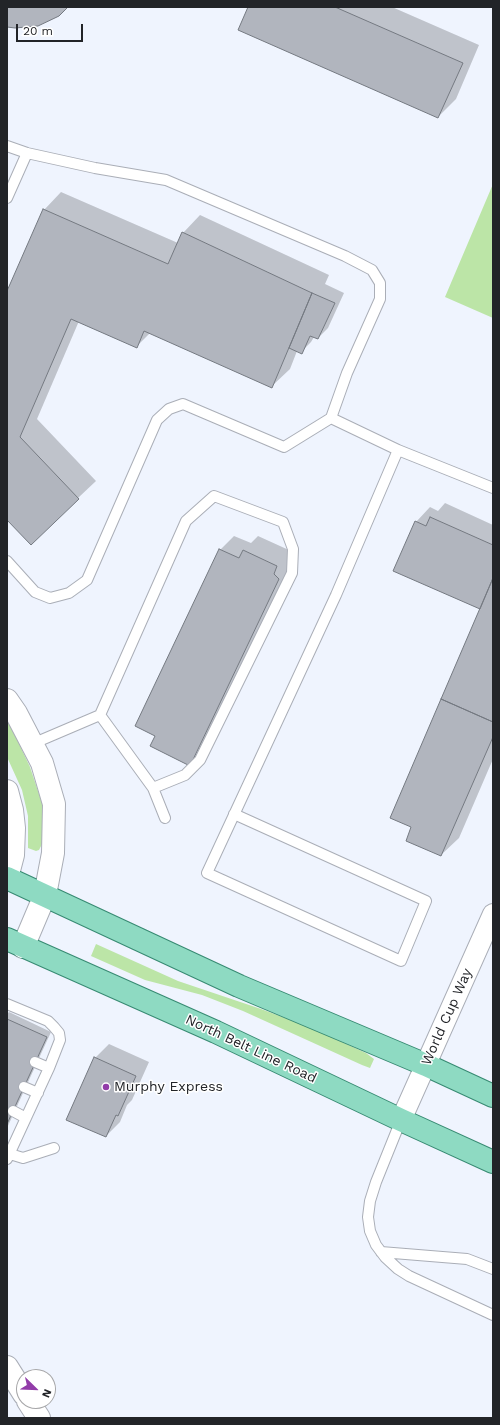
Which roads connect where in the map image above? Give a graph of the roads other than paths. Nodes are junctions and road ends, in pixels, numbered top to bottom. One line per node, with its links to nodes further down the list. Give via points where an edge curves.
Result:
1 (7, 146): 2 (lane)
2 (27, 153): 3 (lane); 4 (lane, via 166,180 346,256 372,270 380,283 380,299 347,373)
3 (7, 198)
4 (331, 418): 5 (lane); 7 (lane, via 284,447 183,404 169,409 157,420 87,580 69,593 50,598 35,592)
5 (398, 450): 6 (lane); 13 (lane, via 336,596)
6 (493, 488)
7 (7, 561)
8 (7, 700): 10 (street)
9 (100, 715): 10 (lane); 11 (lane); 11 (lane, via 186,521 214,496 283,522 293,549 292,573 200,760 184,775)
10 (32, 744): 16 (street, via 42,762 54,804 53,853)
11 (153, 788): 14 (lane)
12 (7, 791): 15 (street, via 14,828 13,855)
13 (234, 814): 13 (lane, via 207,873 401,961 426,901)
14 (165, 818)
15 (7, 878): 16 (main road)
16 (45, 895): 18 (street); 21 (main road, via 239,986)
17 (493, 914): 21 (street, World Cup Way)
18 (15, 943): 28 (main road, North Belt Line Road, via 216,1032)
19 (7, 1004): 22 (lane, via 48,1021 59,1033 60,1040)
20 (35, 1062): 22 (lane)
21 (426, 1065): 25 (main road); 28 (street, World Cup Way)
22 (49, 1068): 24 (lane)
23 (24, 1087): 24 (lane)
24 (38, 1093): 27 (lane)
25 (493, 1096)
26 (13, 1111): 27 (lane)
27 (26, 1118): 30 (lane)
28 (401, 1120): 31 (main road, North Belt Line Road); 32 (lane, via 376,1182 369,1209 370,1230)
29 (54, 1148): 30 (lane, via 23,1158)
30 (9, 1156)
31 (493, 1162)
32 (381, 1252): 33 (lane, via 467,1259); 34 (lane, via 409,1276)
33 (493, 1269)
34 (493, 1315)
35 (7, 1368): 36 (street)
36 (16, 1382)
37 (33, 1409): 38 (street)
38 (39, 1418)

